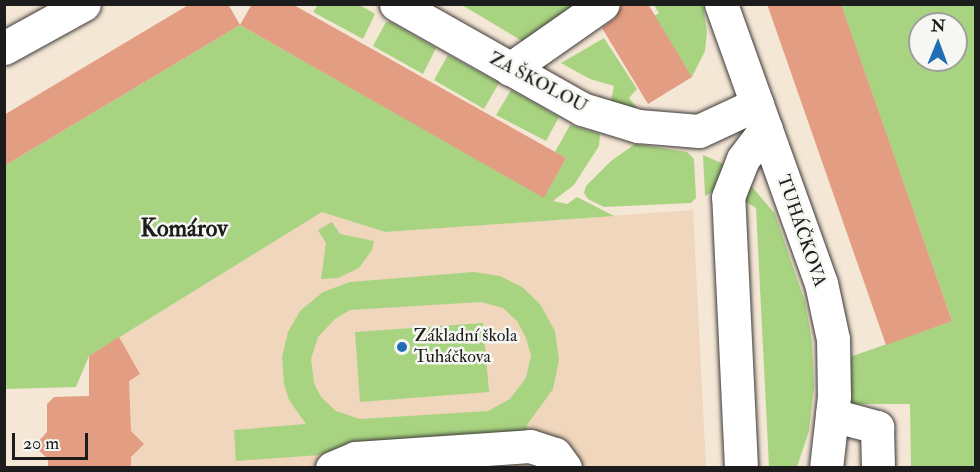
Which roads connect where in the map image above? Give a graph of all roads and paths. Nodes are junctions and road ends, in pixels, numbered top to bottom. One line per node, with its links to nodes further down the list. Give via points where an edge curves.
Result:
1 (84, 4): 5 (street)
2 (396, 4): 6 (street, ZA ŠKOLOU)
3 (603, 4): 6 (street)
4 (721, 4): 7 (street, TUHÁČKOVA)
5 (4, 48)
6 (510, 69): 7 (street, ZA ŠKOLOU, via 582,109 638,126 699,130)
7 (761, 116): 8 (street, TUHÁČKOVA, via 821,283 833,339); 12 (street, via 728,197)
8 (832, 415): 9 (street, TUHÁČKOVA); 13 (street, via 877,427)
9 (825, 467)
10 (332, 468): 11 (street, via 355,458 530,446 555,454)
11 (565, 468)
12 (741, 468)
13 (878, 468)

